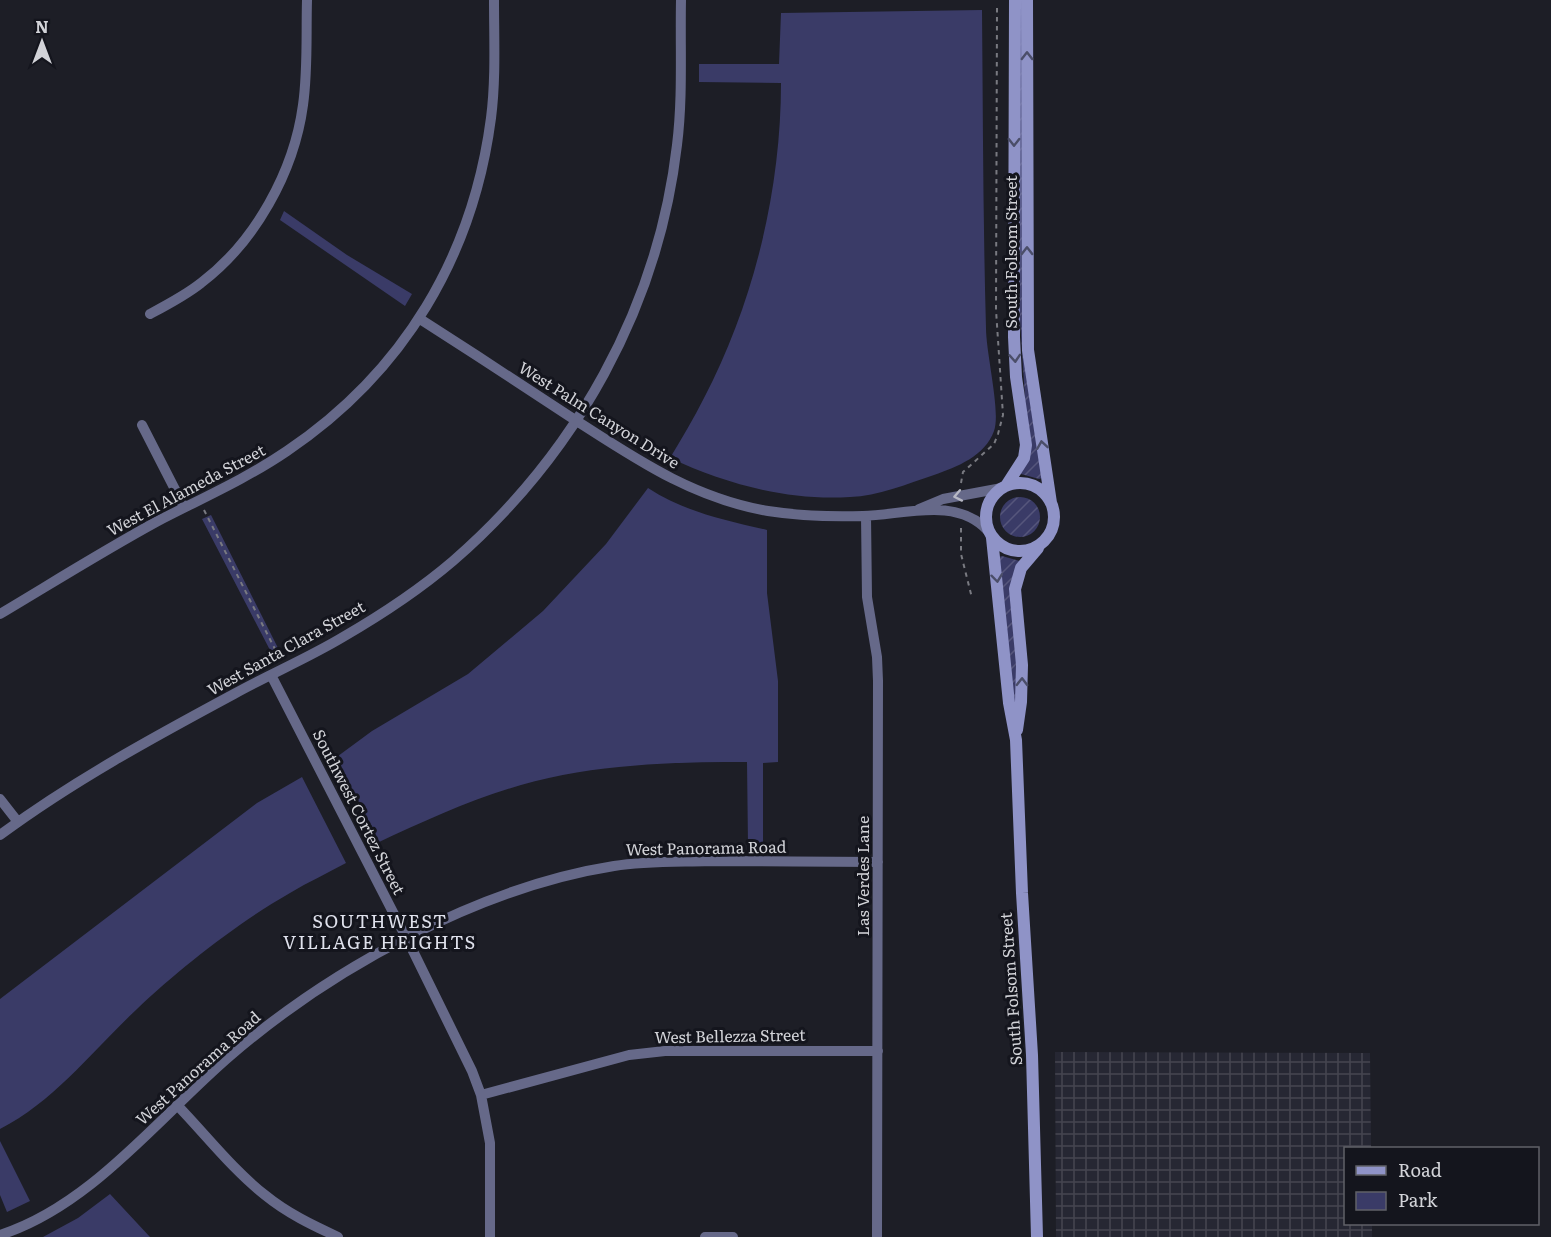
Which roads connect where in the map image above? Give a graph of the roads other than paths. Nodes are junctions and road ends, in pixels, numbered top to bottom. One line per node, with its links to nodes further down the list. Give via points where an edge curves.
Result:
1 (307, 0): 6 (street, via 303,106 296,140 280,183 257,222 224,262 201,283)
2 (494, 0): 7 (street, West El Alameda Street, via 494,87 483,165 455,252)
3 (681, 0): 8 (street, West Santa Clara Street, via 681,110 666,212 640,297 617,350)
4 (1015, 0): 10 (street, South Folsom Street, one-way to 10, via 1014,337 1026,445 1021,464)
5 (1027, 0): 11 (street, South Folsom Street, one-way to 5, via 1028,350)
6 (150, 314)
7 (420, 319): 8 (street, West Palm Canyon Drive); 12 (street, West El Alameda Street, via 368,383 336,414 255,472)
8 (577, 421): 14 (street, West Palm Canyon Drive, via 645,465 687,487 724,500 767,511 816,517); 18 (street, West Santa Clara Street, via 506,509 452,561 379,615)
9 (142, 425): 12 (street)
10 (1004, 487): 11 (street, via 1027,484 1045,494); 13 (street, West Palm Canyon Drive, one-way to 13, via 943,499); 15 (street, via 989,502 986,512)
11 (1051, 503): 16 (street, via 1053,526)
12 (184, 507): 17 (street, West El Alameda Street)
13 (916, 510): 14 (street, West Palm Canyon Drive); 15 (street, West Palm Canyon Drive, via 961,513 982,523)
14 (866, 516): 23 (street, Las Verdes Lane, via 867,597 878,681)
15 (990, 534): 16 (street, via 1010,550 1020,552); 19 (street, South Folsom Street, one-way to 19)
16 (1040, 545): 19 (street, South Folsom Street, one-way to 16, via 1022,664 1015,589 1021,568)
17 (0, 614)
18 (271, 675): 21 (street, West Santa Clara Street, via 107,765); 24 (street, Southwest Cortez Street)
19 (1016, 740): 34 (street, South Folsom Street)
20 (0, 799): 21 (street)
21 (18, 822): 22 (street, West Santa Clara Street)
22 (0, 835)
23 (878, 862): 24 (street, West Panorama Road, via 654,862 616,866 546,881 491,899); 25 (street, Las Verdes Lane)
24 (407, 938): 26 (street, Southwest Cortez Street, via 464,1051); 27 (street, West Panorama Road, via 294,1006 238,1049)
25 (878, 1051): 26 (street, West Bellezza Street, via 665,1051 629,1055); 33 (street, Las Verdes Lane)
26 (481, 1095): 30 (street, Southwest Cortez Street, via 490,1143)
27 (177, 1105): 28 (street, West Panorama Road, via 77,1196 39,1219); 29 (street, via 242,1176 266,1196)
28 (0, 1235)
29 (338, 1237)
30 (490, 1237)
31 (705, 1237): 32 (street)
32 (733, 1237)
33 (877, 1237)
34 (1037, 1237)

